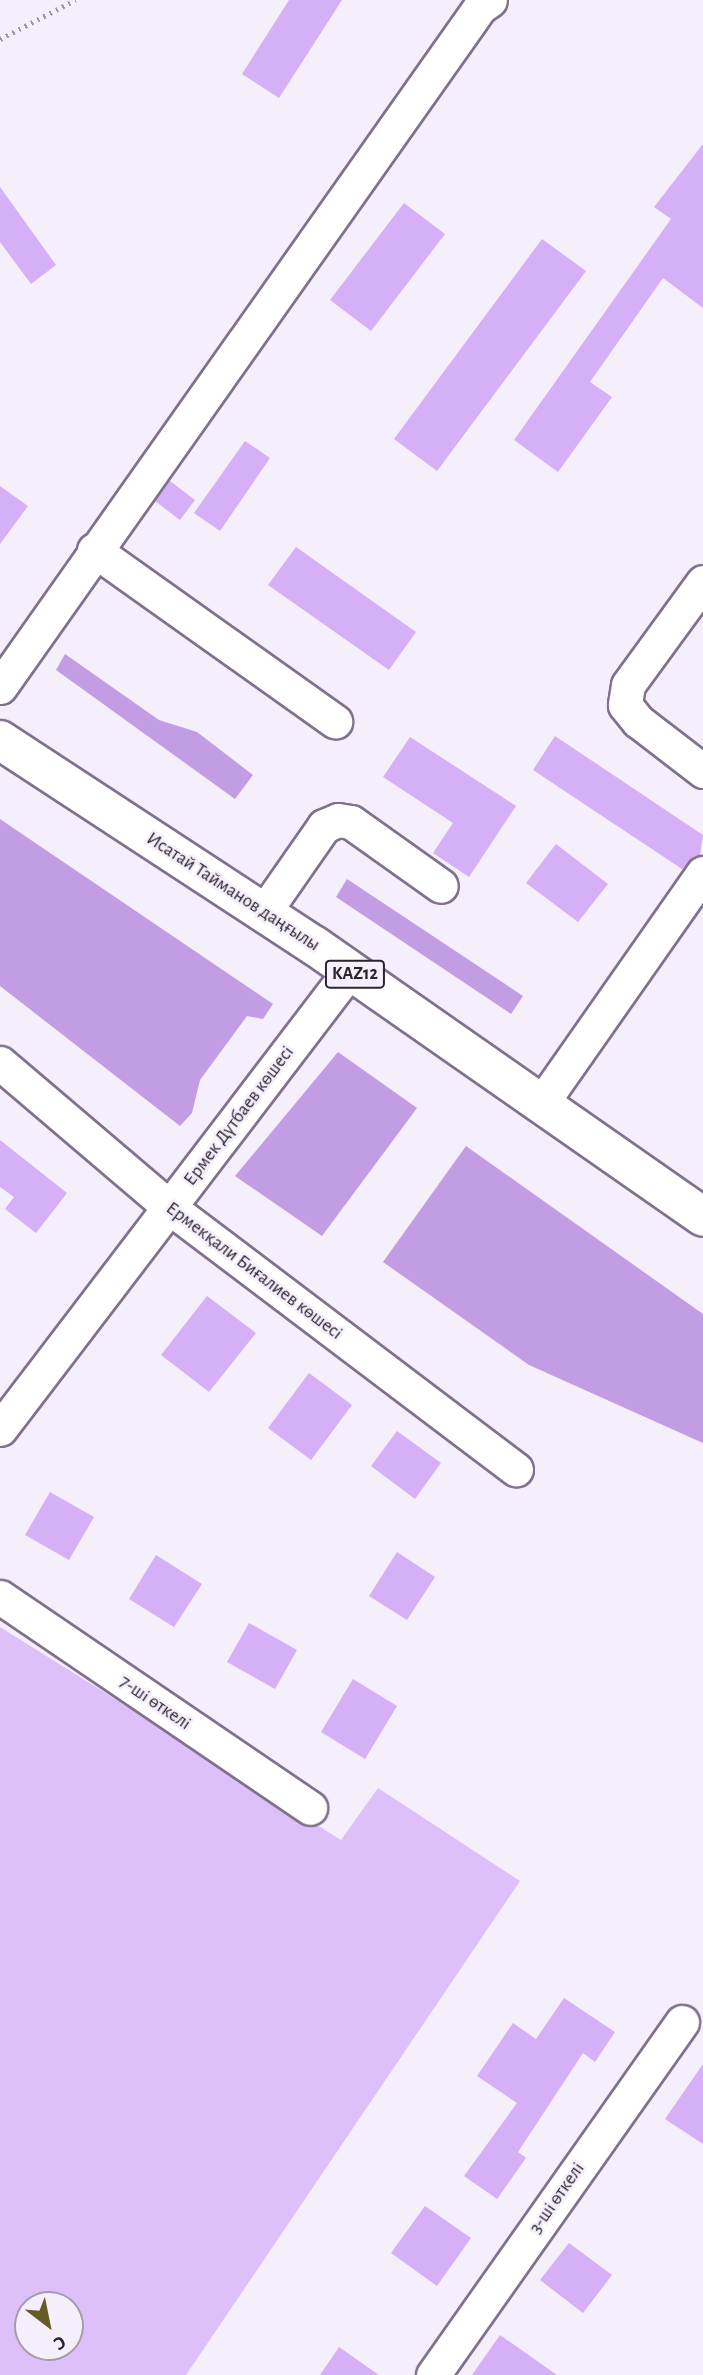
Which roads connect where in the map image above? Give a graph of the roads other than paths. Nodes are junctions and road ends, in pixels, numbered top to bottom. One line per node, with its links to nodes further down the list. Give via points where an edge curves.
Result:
1 (490, 0): 2 (street, via 480,7)
2 (94, 550): 4 (street); 5 (street)
3 (703, 582): 7 (street, via 628,685 625,705 638,721)
4 (0, 687)
5 (335, 721)
6 (0, 740): 10 (main road, Исатай Тайманов даңғылы / KAZ12)
7 (703, 771)
8 (703, 873): 13 (street)
9 (441, 886): 10 (street, via 351,822 338,820 324,826)
10 (264, 912): 11 (main road, Исатай Тайманов даңғылы / KAZ12)
11 (350, 970): 13 (main road, Исатай Тайманов даңғылы / KAZ12); 14 (street, Ермек Дүтбаев көшесi)
12 (0, 1063): 14 (street, Ермекқали Биғалиев көшесі)
13 (541, 1104): 15 (main road, Исатай Тайманов даңғылы / KAZ12)
14 (169, 1207): 16 (street, Ермек Дүтбаев көшесi); 17 (street, Ермекқали Биғалиев көшесі)
15 (703, 1217)
16 (0, 1429)
17 (516, 1469)
18 (0, 1597): 19 (street, 7-шi өткелi)
19 (310, 1808)
20 (682, 2022): 21 (street, 3-шi өткелi)
21 (433, 2375)

